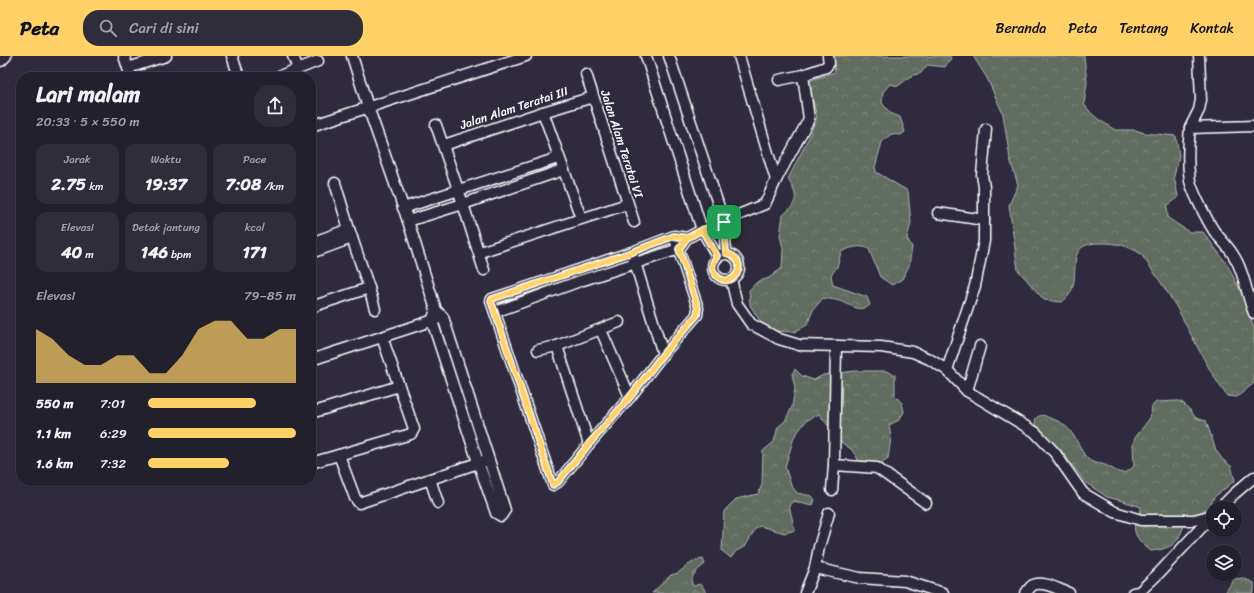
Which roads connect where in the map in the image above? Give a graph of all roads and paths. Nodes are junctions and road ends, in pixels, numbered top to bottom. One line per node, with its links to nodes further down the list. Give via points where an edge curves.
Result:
1 (124, 56): 14 (street)
2 (166, 56): 15 (street)
3 (232, 56): 16 (street)
4 (293, 56): 13 (street)
5 (352, 56): 22 (street)
6 (526, 56): 22 (street)
7 (646, 56): 44 (street)
8 (669, 56): 43 (street)
9 (739, 56): 32 (street)
10 (828, 56): 19 (street, via 828,65)
11 (1199, 56): 27 (street, via 1201,100)
12 (318, 62): 13 (street)
13 (298, 69): 17 (street)
14 (130, 72)
15 (132, 72)
16 (237, 72)
17 (290, 72)
18 (586, 74): 21 (street, Jalan Alam Teratai VI)
19 (803, 75): 20 (street); 32 (street, via 809,119)
20 (779, 80)
21 (594, 97): 23 (street, Jalan Alam Teratai III); 36 (street, Jalan Alam Teratai VI)
22 (368, 107): 24 (street); 37 (street)
23 (543, 112): 29 (street, Jalan Alam Teratai III); 30 (street)
24 (316, 124)
25 (436, 125): 29 (street)
26 (1254, 126): 27 (street)
27 (1190, 128): 61 (street, via 1190,182 1214,230 1238,264)
28 (986, 129): 40 (street, via 982,175)
29 (444, 145): 34 (street)
30 (558, 158): 31 (street); 34 (street)
31 (563, 170): 35 (street); 39 (street)
32 (776, 180): 43 (street, via 765,204)
33 (335, 183): 45 (street)
34 (459, 190): 35 (street); 37 (street)
35 (463, 204): 41 (street); 51 (street)
36 (627, 204): 39 (street); 42 (street, Jalan Alam Teratai VI)
37 (403, 208): 41 (street)
38 (938, 213): 40 (street)
39 (581, 218): 51 (street)
40 (984, 220): 73 (street, via 984,241 975,286)
41 (408, 222): 62 (street)
42 (634, 222)
43 (724, 222): 44 (street); 53 (street)
44 (702, 230): 47 (street); 53 (street)
45 (351, 234): 48 (street); 50 (street); 57 (street)
46 (674, 236): 47 (street); 49 (street); 52 (street)
47 (687, 238): 49 (street)
48 (316, 241)
49 (679, 249): 54 (street); 71 (street, via 698,312)
50 (316, 251)
51 (480, 252): 55 (street)
52 (632, 252): 54 (street); 60 (street, via 492,299)
53 (722, 254): 56 (street, via 737,258 739,270); 56 (street, via 713,263 713,271 718,278)
54 (634, 263): 60 (street); 71 (street)
55 (484, 270)
56 (731, 279): 68 (street, via 737,304 751,324 779,339 799,345)
57 (369, 288): 58 (street); 59 (street)
58 (316, 305)
59 (376, 309)
60 (494, 312): 78 (street, via 553,485)
61 (1254, 313)
62 (439, 314): 63 (street); 80 (street)
63 (432, 321): 66 (street); 80 (street)
64 (619, 322): 65 (street)
65 (601, 330): 67 (street); 76 (street)
66 (382, 337): 72 (street); 74 (street)
67 (557, 346): 70 (street); 78 (street)
68 (836, 346): 73 (street, via 882,347 914,352); 82 (street)
69 (980, 346): 75 (street)
70 (538, 350)
71 (663, 354): 76 (street)
72 (316, 358)
73 (947, 370): 75 (street)
74 (399, 386): 77 (street); 79 (street, via 414,429 411,434)
75 (967, 391): 90 (street, via 1035,432 1055,453 1083,493 1115,512 1154,521 1194,520)
76 (630, 397): 78 (street)
77 (316, 411)
78 (589, 444)
79 (339, 455): 81 (street); 84 (street, via 359,503)
80 (483, 461): 84 (street)
81 (316, 462)
82 (834, 465): 85 (street); 88 (street, via 877,468)
83 (1254, 477): 86 (street)
84 (430, 479): 87 (street)
85 (832, 490)
86 (1227, 501)
87 (438, 503)
88 (926, 503)
89 (830, 513): 92 (street)
90 (1206, 517)
91 (1206, 523): 93 (street, via 1159,573)
92 (815, 568): 94 (street); 95 (street, via 860,578 905,581)
93 (1137, 592)
94 (805, 593)
95 (943, 593)
96 (1026, 593): 97 (street, via 1032,586 1044,584)
97 (1069, 593)

